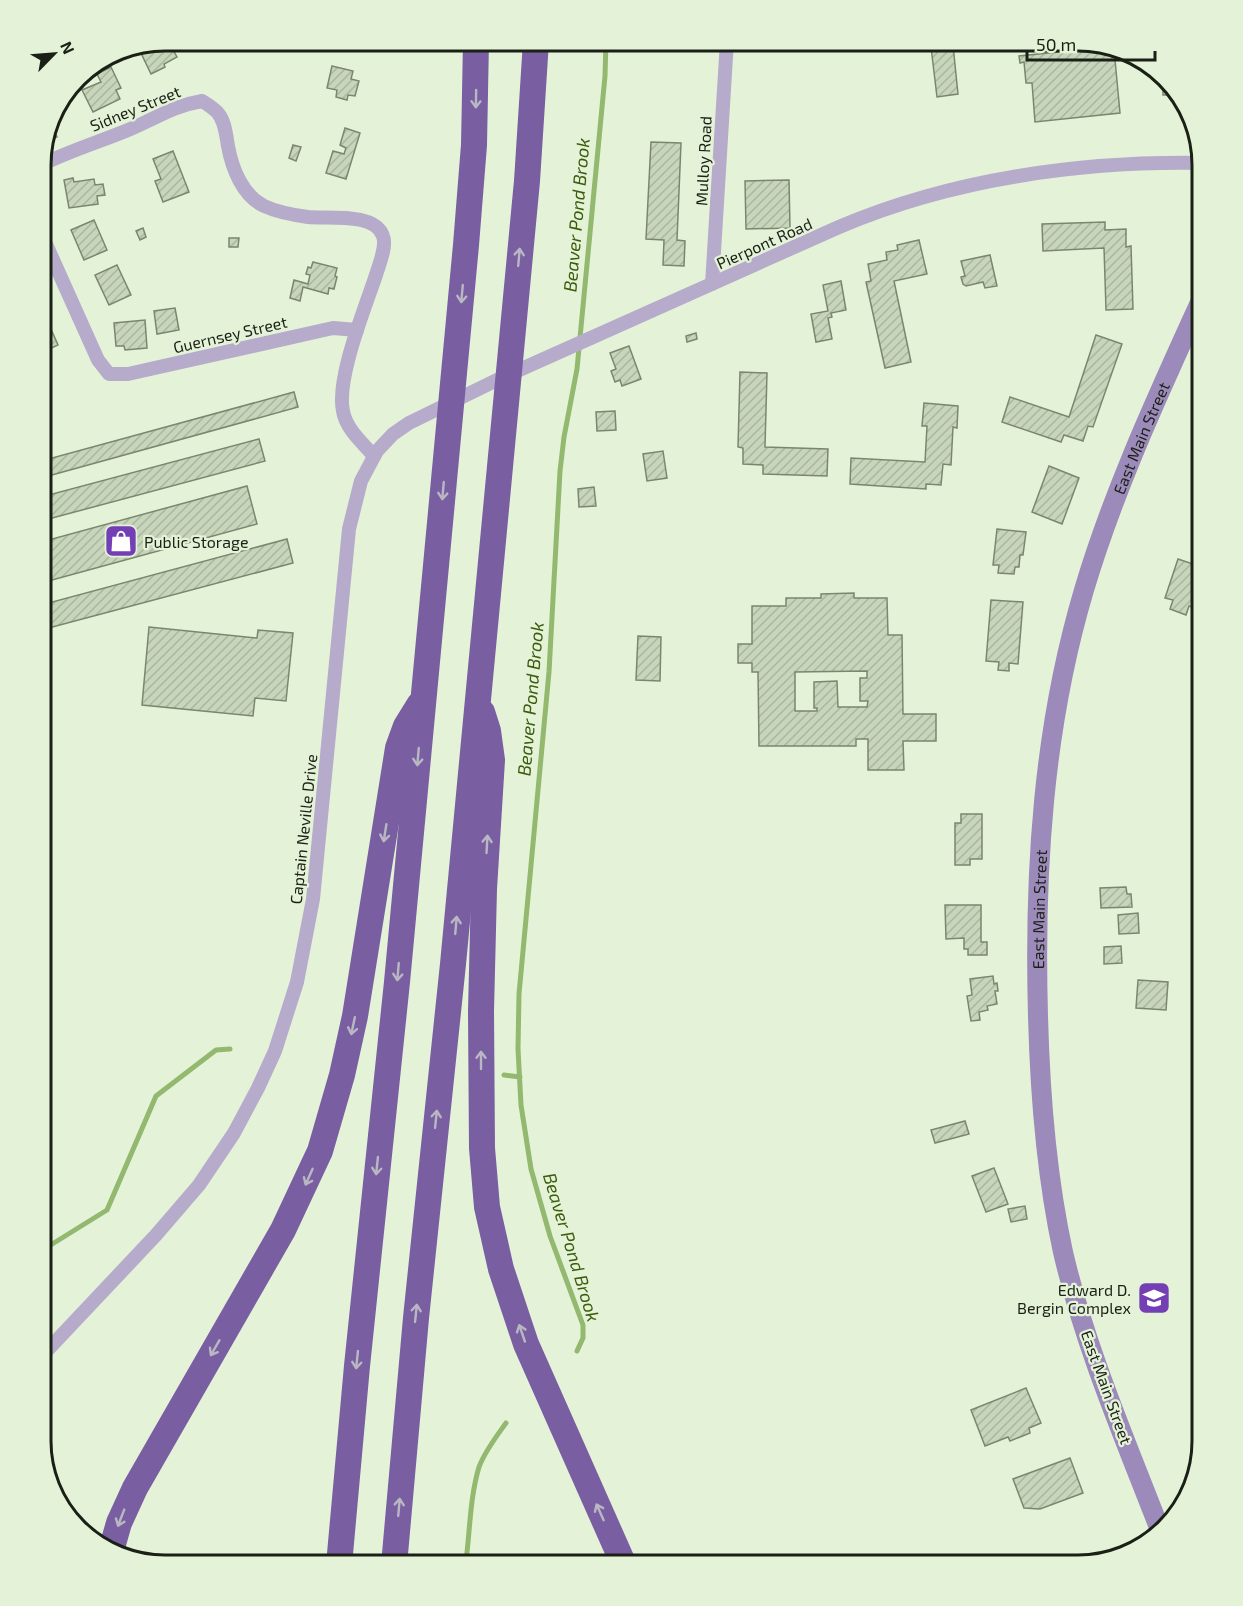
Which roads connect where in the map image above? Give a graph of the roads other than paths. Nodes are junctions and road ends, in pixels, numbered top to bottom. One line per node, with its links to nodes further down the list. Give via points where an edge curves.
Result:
1 (476, 51): 11 (highway, one-way to 11, via 474,145)
2 (536, 51): 12 (highway, one-way to 2)
3 (726, 51): 7 (street, Mulloy Road)
4 (51, 160): 9 (street, Sidney Street, via 183,104 202,101 218,112 235,173 261,204 307,217 362,220 376,225 382,233 385,240 380,263)
5 (1192, 163): 7 (street, Pierpont Road, via 1037,173 962,188 852,222)
6 (51, 255): 9 (street, Guernsey Street, via 98,360 109,374 128,374 333,328)
7 (712, 284): 10 (street, Pierpont Road, via 409,423)
8 (1192, 323): 14 (main road, East Main Street, via 1114,503 1084,591 1063,673 1043,797 1037,934 1039,1041 1047,1152 1057,1222 1086,1332)
9 (357, 330): 10 (street, via 344,378 343,411 348,426)
10 (374, 456): 13 (street, Captain Neville Drive, via 361,481 349,529 307,939 294,995 274,1051 239,1125 199,1185)
11 (423, 698): 15 (highway, one-way to 15, via 398,748 355,1016 320,1151 283,1230 135,1488); 16 (highway, one-way to 16)
12 (477, 700): 17 (highway, one-way to 12); 18 (highway, one-way to 12, via 526,1344 501,1269 487,1206 482,1148 481,1011 492,759 488,731)
13 (51, 1345)
14 (1157, 1523)
15 (113, 1543)
16 (340, 1555)
17 (395, 1555)
18 (619, 1555)

